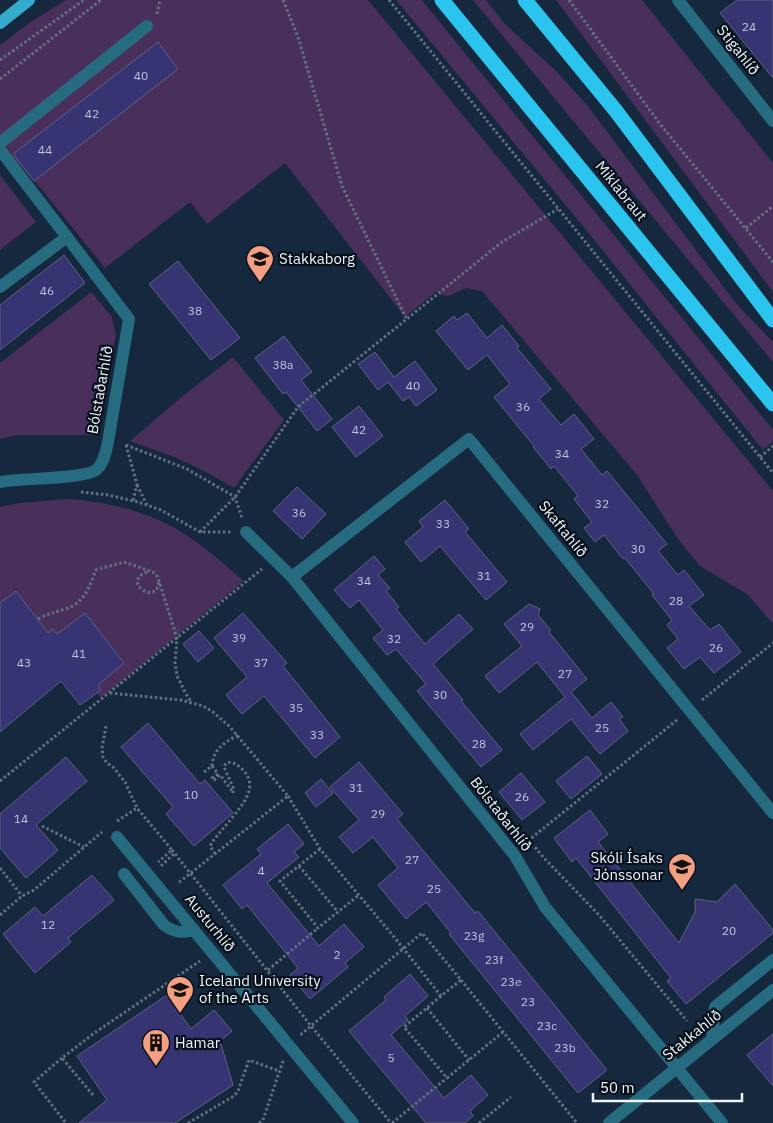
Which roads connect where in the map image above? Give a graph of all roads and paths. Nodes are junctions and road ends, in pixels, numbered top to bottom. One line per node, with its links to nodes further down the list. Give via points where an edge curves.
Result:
1 (29, 0): 10 (main road)
2 (84, 0): 12 (path)
3 (101, 0): 13 (path)
4 (283, 0): 23 (path, via 298,37 342,186)
5 (388, 0): 18 (path)
6 (442, 0): 25 (highway, Miklabraut)
7 (525, 0): 24 (highway, via 616,111)
8 (569, 0): 19 (path, via 660,124)
9 (685, 2): 14 (street, Stigahlíð)
10 (0, 23)
11 (147, 26): 15 (street)
12 (0, 60)
13 (0, 79)
14 (773, 121)
15 (0, 144)
16 (0, 150): 20 (street, Bólstaðarhlíð)
17 (773, 206): 19 (path)
18 (558, 209): 23 (path, via 502,242); 27 (path)
19 (746, 228): 21 (path)
20 (67, 237): 22 (street); 29 (street, Bólstaðarhlíð, via 129,319 104,458 97,470 85,475)
21 (773, 262)
22 (0, 287)
23 (406, 318): 34 (path, via 298,406)
24 (773, 320)
25 (773, 404)
26 (773, 446): 27 (path)
27 (760, 457): 28 (path)
28 (773, 473)
29 (0, 482)
30 (137, 484): 34 (path, via 126,445 187,469); 35 (path); 36 (path)
31 (101, 486): 33 (path)
32 (81, 492): 33 (path)
33 (105, 494): 35 (path)
34 (235, 497): 37 (path); 38 (path)
35 (133, 501): 36 (path)
36 (147, 505): 37 (path)
37 (200, 532): 38 (path)
38 (246, 532): 39 (street, Bólstaðarhlíð)
39 (274, 559): 41 (street, Bólstaðarhlíð); 44 (path)
40 (147, 571): 42 (path, via 153,572); 42 (path, via 137,583 144,592 155,591); 43 (path, via 124,562 96,570 84,597 76,604)
41 (292, 577): 48 (street, Skaftahlíð, via 469,439); 93 (street, Bólstaðarhlíð, via 516,856 545,907)
42 (159, 581): 44 (path)
43 (38, 620)
44 (177, 638): 46 (path); 47 (path, via 177,676)
45 (773, 643): 48 (path)
46 (110, 693): 47 (path); 53 (path)
47 (192, 702): 50 (path, via 222,718)
48 (689, 710): 56 (street, Skaftahlíð); 86 (path, via 529,840 599,915)
49 (106, 726): 55 (path, via 103,758 125,782)
50 (238, 736): 51 (path, via 223,743 216,751); 54 (path)
51 (212, 766): 52 (path); 64 (path, via 218,774 212,778 220,776 233,793 224,767 226,763 236,764 245,772 250,786 249,793 210,846)
52 (204, 772)
53 (0, 781)
54 (288, 796): 62 (path); 64 (path)
55 (137, 808): 57 (path); 63 (path)
56 (773, 813)
57 (111, 824)
58 (42, 826): 61 (path)
59 (104, 830): 61 (path)
60 (118, 836): 67 (street, Austurhlíð)
61 (84, 847): 73 (path, via 34,890)
62 (320, 849): 65 (path); 72 (path)
63 (174, 851): 67 (path); 68 (path); 70 (path, via 158,868)
64 (215, 854): 68 (path)
65 (300, 866): 74 (path); 76 (path, via 280,881)
66 (0, 868): 73 (path)
67 (147, 872): 77 (street, Austurhlíð)
68 (192, 873): 71 (path); 81 (path)
69 (124, 874): 77 (street, via 164,925 182,933)
70 (164, 874)
71 (174, 887)
72 (359, 895): 74 (path); 78 (path)
73 (22, 896): 75 (path)
74 (338, 912): 76 (path)
75 (0, 915)
76 (318, 928): 81 (path)
77 (194, 930): 79 (street, Austurhlíð)
78 (404, 949): 82 (path, via 422,933); 84 (path); 87 (path)
79 (212, 952): 90 (street, Austurhlíð); 91 (path)
80 (773, 960): 89 (street, via 715,1007)
81 (268, 970): 87 (path)
82 (461, 980): 84 (path); 88 (path)
83 (773, 990): 89 (street, Stakkahlíð)
84 (441, 996): 85 (path)
85 (427, 1008): 92 (path); 95 (path, via 404,1027)
86 (687, 1022)
87 (311, 1026): 90 (path); 102 (path)
88 (503, 1032): 92 (path); 104 (path)
89 (712, 1039): 93 (street, Stakkahlíð)
90 (288, 1045): 94 (path); 101 (street, Austurhlíð)
91 (62, 1058): 96 (path); 98 (path, via 34,1082)
92 (469, 1060): 95 (path)
93 (677, 1068): 105 (street, Stakkahlíð); 106 (street, Bólstaðarhlíð)
94 (280, 1071): 99 (path, via 249,1060 234,1096); 100 (path, via 263,1120)
95 (447, 1078): 102 (path)
96 (93, 1094)
97 (511, 1097): 103 (path)
98 (66, 1123)
99 (188, 1123)
100 (259, 1123)
101 (353, 1123)
102 (392, 1123)
103 (479, 1123)
104 (577, 1123)
105 (609, 1123)
106 (722, 1123)

